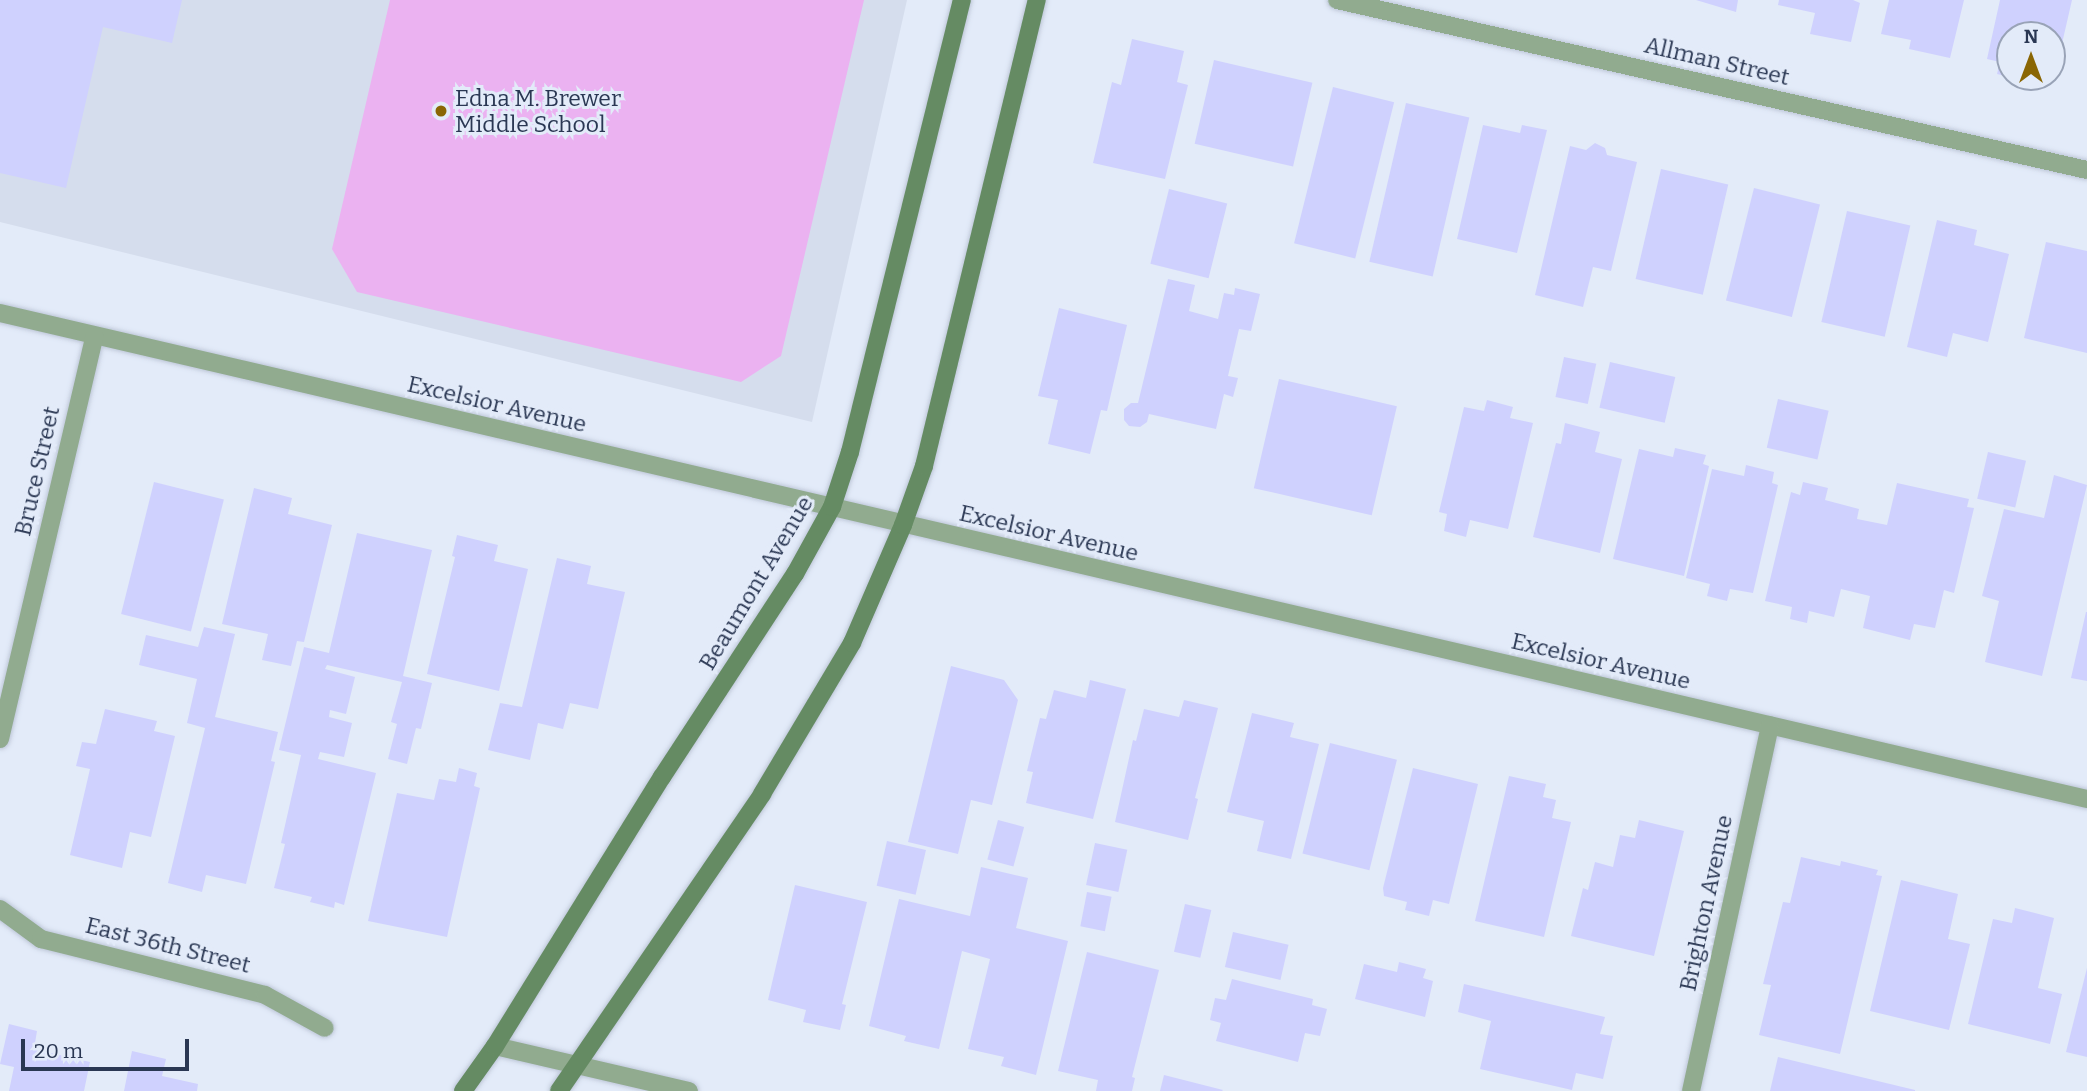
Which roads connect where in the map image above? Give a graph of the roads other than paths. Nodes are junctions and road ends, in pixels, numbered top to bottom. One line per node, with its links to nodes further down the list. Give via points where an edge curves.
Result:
1 (962, 0): 7 (main road, Beaumont Avenue, via 850,452)
2 (1037, 0): 8 (main road, via 924,466)
3 (1337, 0): 4 (street, Allman Street)
4 (2087, 170)
5 (0, 313): 6 (street, Excelsior Avenue)
6 (94, 337): 7 (street, Excelsior Avenue); 10 (street, Bruce Street)
7 (832, 507): 8 (street, Excelsior Avenue); 14 (main road, Beaumont Avenue, via 795,574)
8 (904, 524): 9 (street, Excelsior Avenue); 15 (main road, via 852,643 769,783)
9 (1770, 725): 11 (street, Excelsior Avenue); 19 (street, Brighton Avenue)
10 (0, 739)
11 (2087, 799)
12 (0, 909): 13 (street, East 36th Street, via 41,939 265,995)
13 (325, 1028)
14 (495, 1046): 15 (street); 16 (main road, Beaumont Avenue)
15 (578, 1064): 17 (main road); 18 (street)
16 (463, 1091)
17 (559, 1091)
18 (689, 1091)
19 (1691, 1091)

